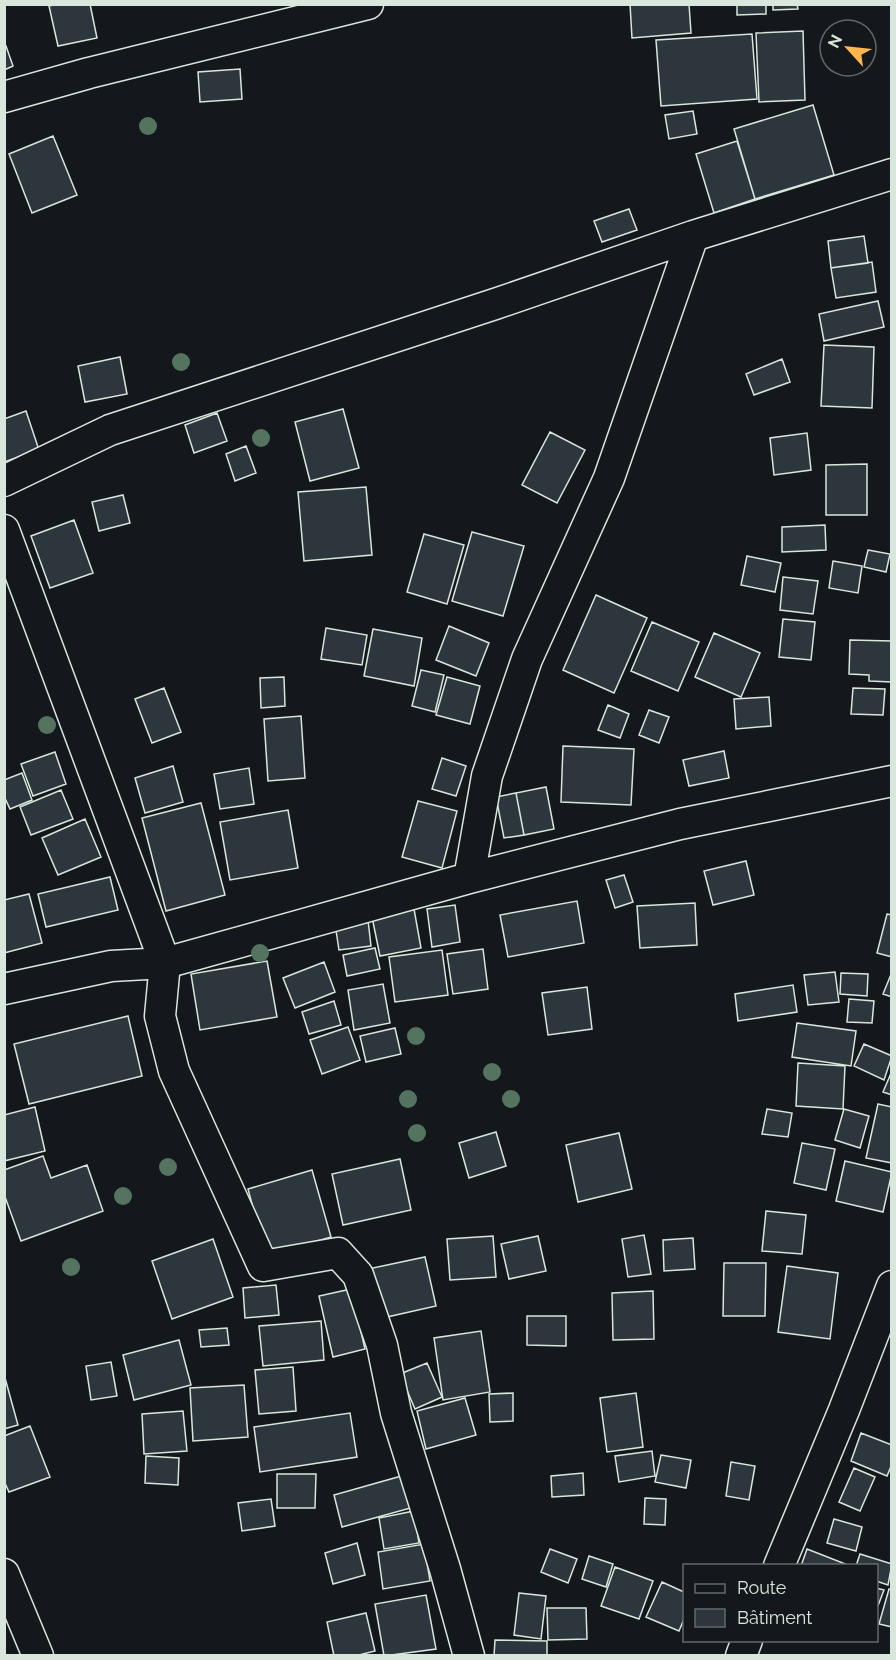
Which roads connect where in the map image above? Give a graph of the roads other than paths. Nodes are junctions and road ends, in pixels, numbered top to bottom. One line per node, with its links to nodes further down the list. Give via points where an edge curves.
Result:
1 (368, 4): 2 (street)
2 (4, 97)
3 (891, 174): 4 (street)
4 (693, 236): 5 (street, via 110,430); 8 (street, via 609,478 527,659 487,776)
5 (4, 481)
6 (4, 530): 9 (street)
7 (891, 781): 8 (street, via 680,824)
8 (469, 878): 9 (street)
9 (165, 963): 10 (street, via 111,966); 16 (street, via 160,1016 174,1071 262,1266 338,1253 358,1275 382,1345 396,1413 446,1569)
10 (4, 989)
11 (891, 1286): 12 (street)
12 (780, 1564)
13 (4, 1574): 15 (street)
14 (747, 1642): 17 (street)
15 (38, 1656)
16 (469, 1656)
17 (741, 1656)

